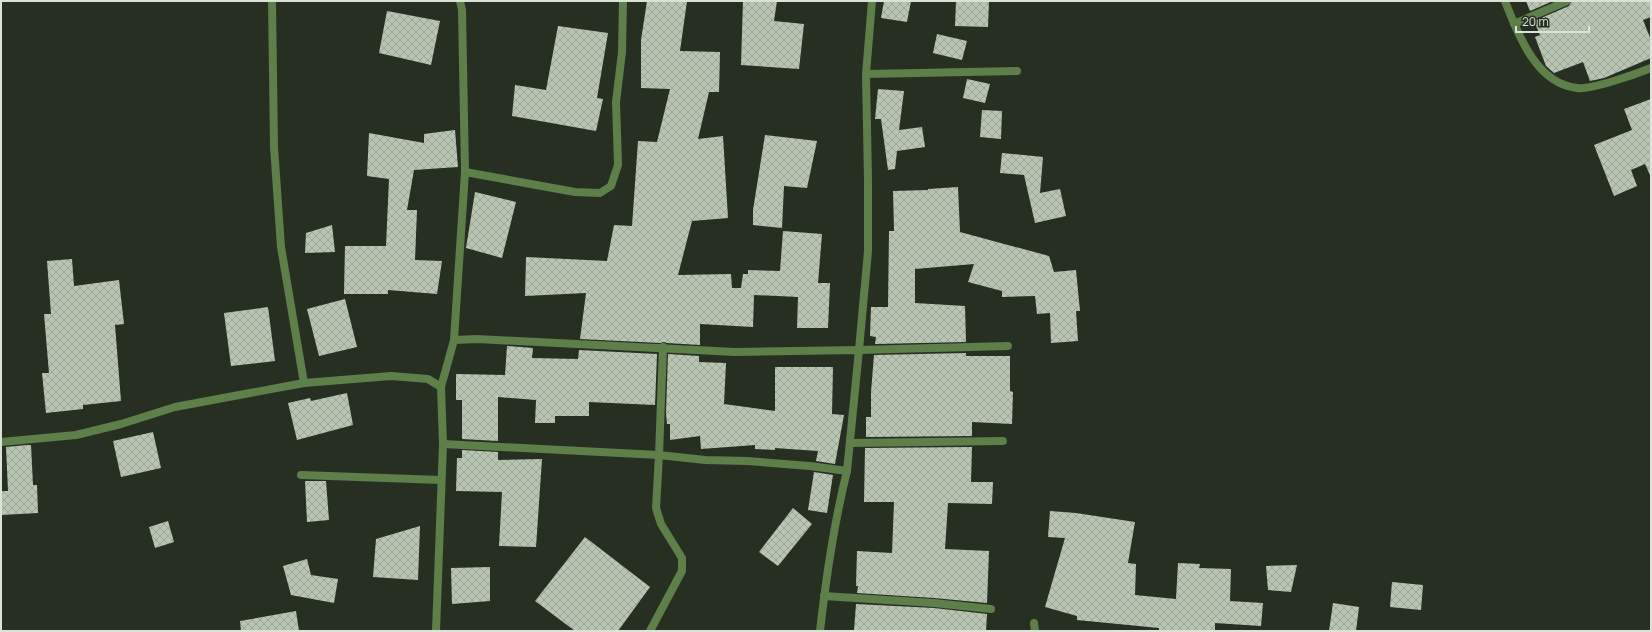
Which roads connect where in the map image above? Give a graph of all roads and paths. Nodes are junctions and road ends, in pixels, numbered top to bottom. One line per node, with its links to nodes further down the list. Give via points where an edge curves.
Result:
1 (272, 1): 16 (street, via 274,147 281,247)
2 (460, 1): 11 (street)
3 (623, 1): 11 (street, via 622,52 616,102 618,165 611,186 600,193 575,192)
4 (872, 1): 10 (street)
5 (1505, 1): 7 (street)
6 (1567, 1): 7 (street)
7 (1514, 24): 8 (street, via 1541,71 1558,84 1578,88 1601,84)
8 (1651, 68)
9 (1017, 71): 10 (street)
10 (866, 74): 15 (street, via 868,251)
11 (465, 172): 12 (street)
12 (454, 340): 14 (street); 17 (street)
13 (1008, 346): 15 (street)
14 (664, 348): 15 (street, via 735,352); 22 (street)
15 (859, 350): 20 (street)
16 (304, 383): 17 (street, via 405,376 428,379); 19 (street, via 175,407 76,435)
17 (442, 387): 21 (street)
18 (1003, 441): 20 (street)
19 (1, 442)
20 (850, 443): 23 (street)
21 (443, 444): 22 (street); 25 (street)
22 (659, 455): 23 (street); 29 (street, via 656,508 661,524 682,558 682,571)
23 (847, 471): 26 (street)
24 (301, 475): 25 (street)
25 (441, 480): 28 (street)
26 (824, 596): 27 (street); 30 (street)
27 (991, 609)
28 (436, 631)
29 (650, 631)
30 (820, 631)

